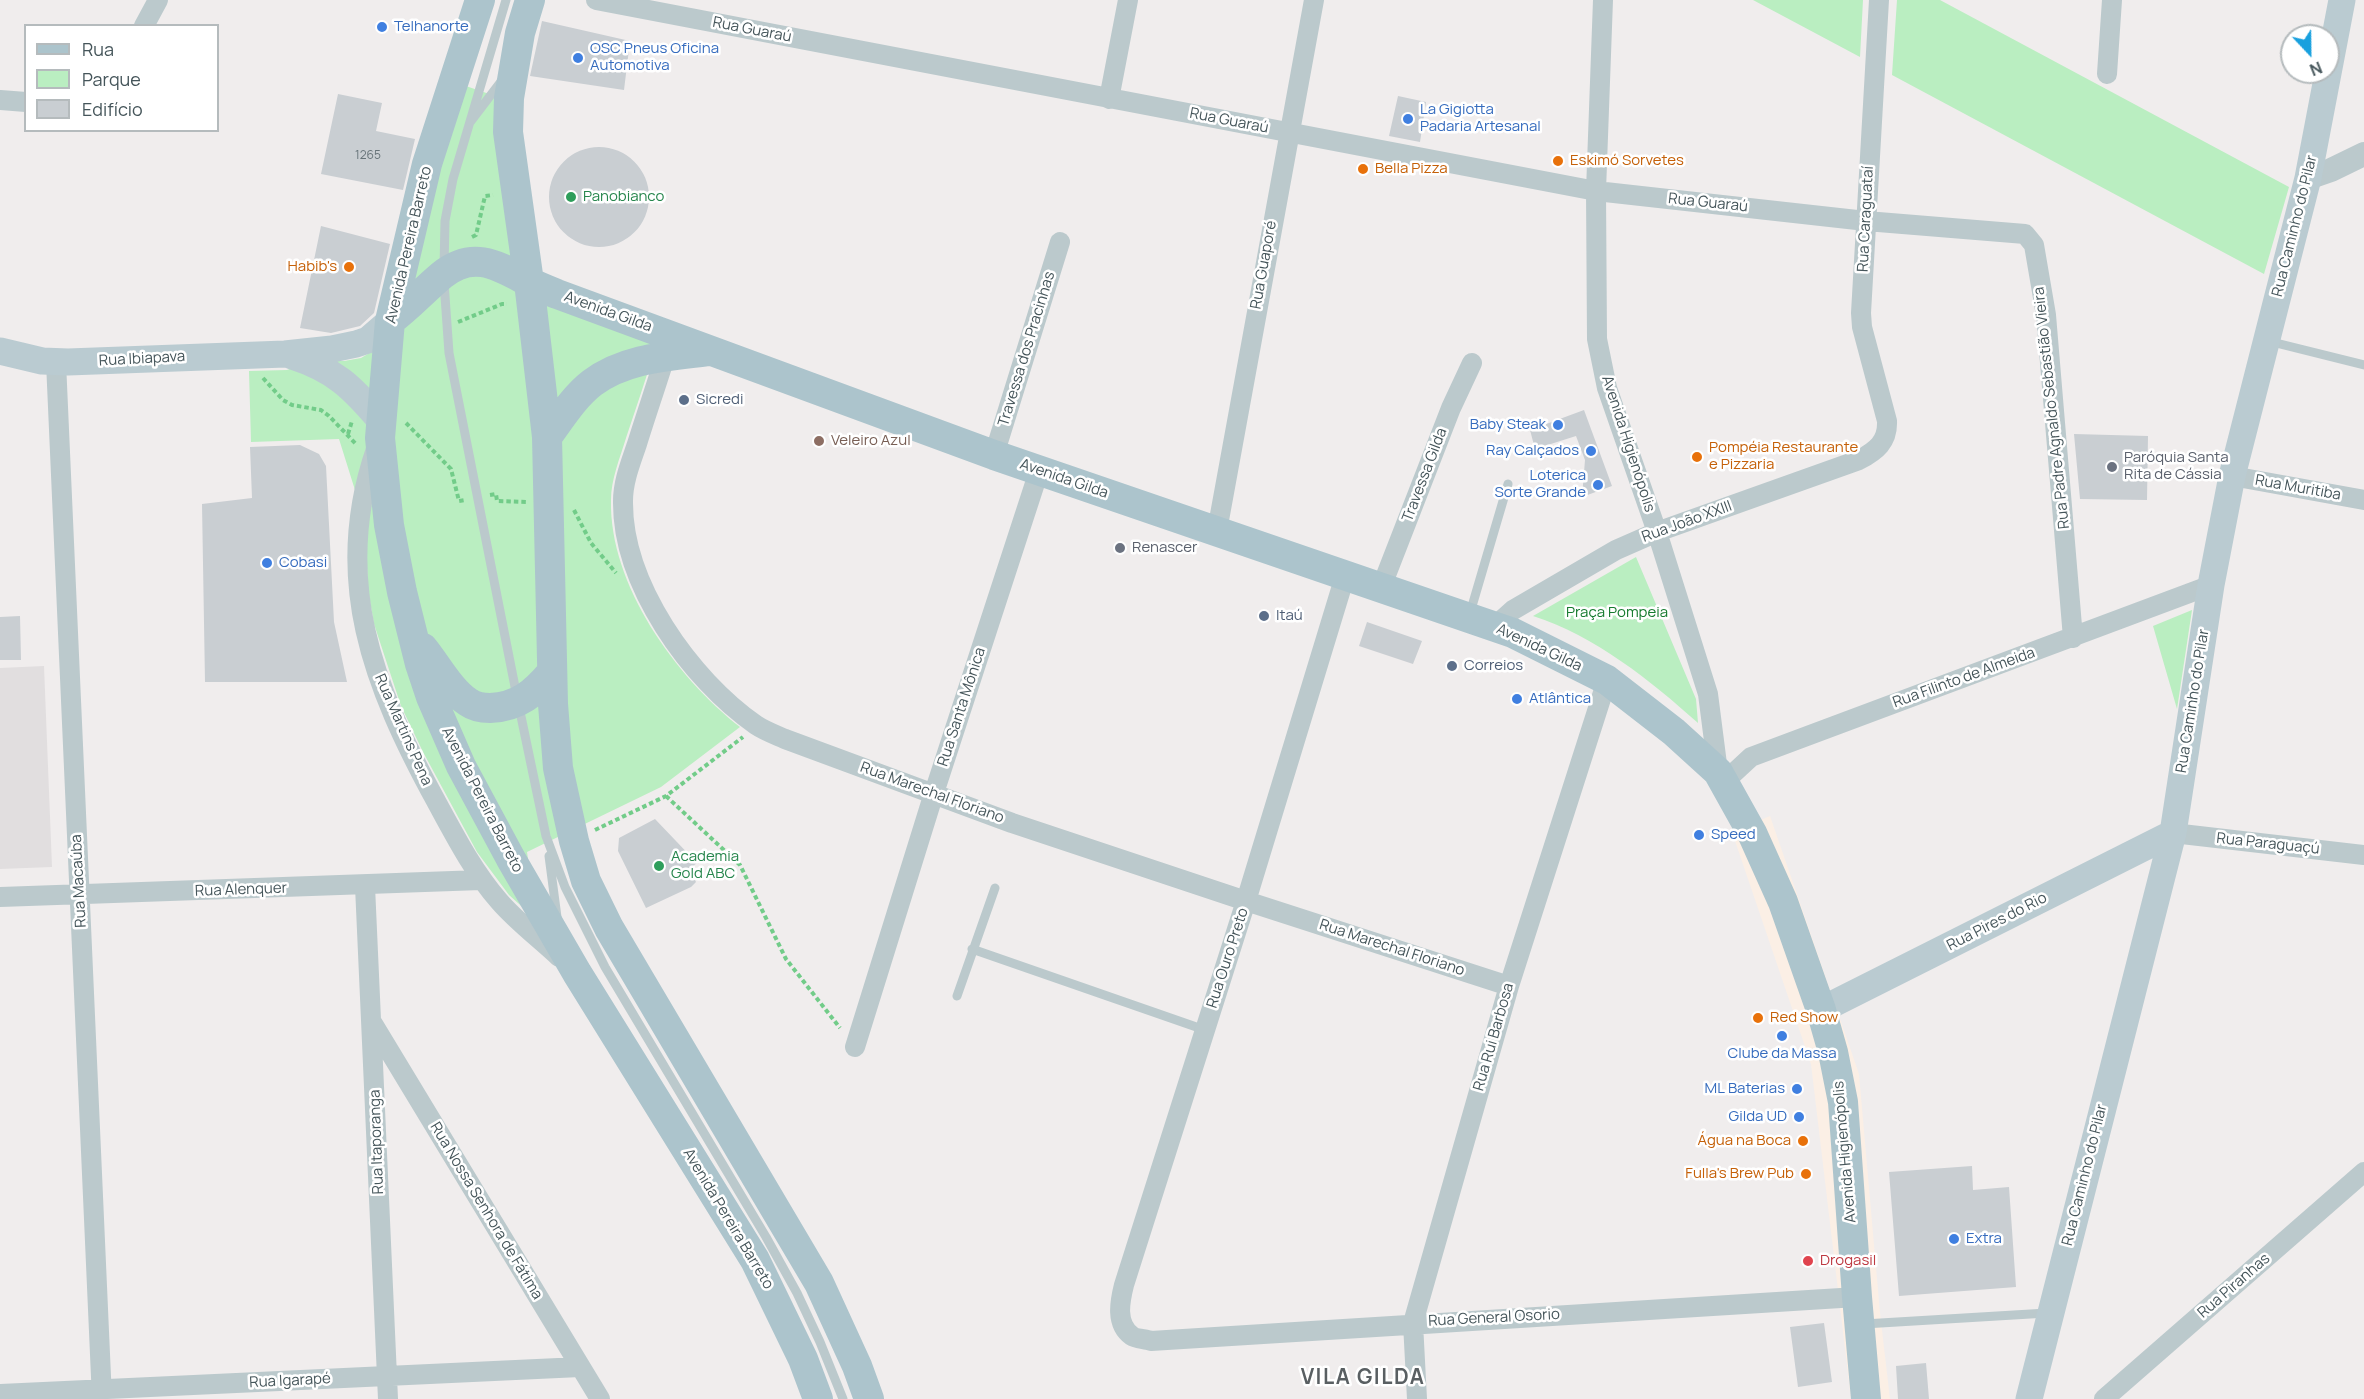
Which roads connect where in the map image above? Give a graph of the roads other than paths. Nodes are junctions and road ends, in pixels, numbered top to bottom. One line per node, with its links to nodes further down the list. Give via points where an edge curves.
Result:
1 (158, 0): 12 (street)
2 (480, 0): 27 (main road, Avenida Pereira Barreto, via 427,164)
3 (506, 0): 18 (lane)
4 (530, 0): 13 (main road)
5 (596, 0): 15 (street, Rua Guaraú)
6 (1128, 0): 15 (street)
7 (1314, 0): 19 (street, Rua Guaporé)
8 (1604, 0): 22 (street, Avenida Higienópolis)
9 (1879, 0): 23 (street, Rua Caraguataí)
10 (2112, 0): 14 (street)
11 (2342, 0): 21 (main road, Rua Caminho do Pilar)
12 (145, 24)
13 (515, 64): 18 (lane); 26 (main road, via 507,132)
14 (2107, 74)
15 (1109, 99): 19 (street, Rua Guaraú)
16 (0, 100): 17 (street)
17 (24, 102)
18 (468, 125): 25 (lane, via 445,221)
19 (1288, 132): 22 (street, Rua Guaraú); 44 (street, Rua Guaporé)
20 (2364, 154): 21 (street)
21 (2308, 178): 28 (main road, Rua Caminho do Pilar)
22 (1596, 190): 23 (street, Rua Guaraú); 45 (street, Avenida Higienópolis, via 1597,339 1607,388)
23 (1866, 221): 37 (street, Rua Caraguataí, via 1862,327 1884,405); 51 (street, Rua Padre Agnaldo Sebastião Vieira, via 2025,234 2031,239 2046,315)
24 (1060, 242): 39 (street, Travessa dos Pracinhas)
25 (443, 262): 26 (main road, Avenida Gilda, via 456,266 488,262); 27 (main road, Avenida Gilda, via 405,310); 54 (lane, via 449,353)
26 (529, 282): 30 (main road, Avenida Gilda); 38 (main road)
27 (390, 321): 31 (main road, Rua Ibiapava, via 356,344); 36 (main road, Avenida Pereira Barreto)
28 (2267, 340): 35 (lane); 41 (main road, Rua Caminho do Pilar)
29 (0, 351): 33 (main road, Rua Ibiapava)
30 (715, 351): 32 (main road); 39 (main road, Avenida Gilda)
31 (285, 354): 33 (main road, Rua Ibiapava); 36 (main road, Rua Ibiapava, via 326,369 342,380)
32 (665, 357): 38 (main road, via 634,363 592,383); 56 (street, Rua Marechal Floriano, via 622,500 624,525 641,583 662,623 695,670 758,726)
33 (56, 362): 63 (street, Rua Macaúba)
34 (1472, 363): 48 (street, Travessa Gilda)
35 (2364, 365)
36 (379, 430): 50 (main road, Avenida Pereira Barreto, via 395,563); 60 (street, Rua Martins Pena, via 362,502 357,551 359,604 365,632 412,757)
37 (1887, 435): 45 (street, Rua João XXIII, via 1876,450 1859,460)
38 (547, 437): 52 (main road)
39 (994, 455): 40 (main road, Avenida Gilda)
40 (1040, 471): 44 (main road, Avenida Gilda); 56 (street, Rua Santa Mônica)
41 (2232, 476): 43 (street, Rua Muritiba); 47 (main road, Rua Caminho do Pilar)
42 (1508, 484): 49 (lane)
43 (2364, 500)
44 (1216, 531): 46 (main road, Avenida Gilda)
45 (1657, 532): 49 (street, Rua João XXIII, via 1616,549 1513,610); 55 (street, Avenida Higienópolis, via 1708,694)
46 (1345, 576): 48 (main road, Avenida Gilda); 65 (street, Rua Ouro Preto)
47 (2211, 585): 51 (street, Rua Filinto de Almeida); 57 (main road, Rua Caminho do Pilar)
48 (1381, 588): 49 (main road, Avenida Gilda)
49 (1481, 623): 53 (main road, Avenida Gilda, via 1513,633)
50 (412, 634): 54 (main road, via 468,702 480,708); 66 (main road, Avenida Pereira Barreto, via 451,745)
51 (2073, 638): 55 (street, Rua Filinto de Almeida, via 1751,757)
52 (552, 672): 54 (main road, via 535,692); 58 (main road)
53 (1607, 680): 55 (main road, Avenida Gilda, via 1674,732); 69 (street, Rua Rui Barbosa)
54 (518, 702): 58 (lane)
55 (1721, 777): 71 (main road, Avenida Higienópolis, via 1783,902)
56 (934, 793): 65 (street, Rua Marechal Floriano); 74 (street, Rua Santa Mônica)
57 (2173, 833): 59 (street, Rua Paraguaçú); 71 (main road, Rua Pires do Rio); 77 (main road, Rua Caminho do Pilar)
58 (560, 838): 66 (lane); 88 (lane, via 565,887 583,927 771,1246 820,1342); 89 (main road, via 819,1283)
59 (2364, 855)
60 (481, 880): 61 (street, Rua Alenquer); 68 (street, Rua Martins Pena, via 500,903)
61 (365, 886): 63 (street, Rua Alenquer); 72 (street, Rua Itaporanga)
62 (995, 888): 67 (lane)
63 (80, 895): 64 (street, Rua Alenquer); 83 (street, Rua Macaúba)
64 (0, 897)
65 (1246, 901): 69 (street, Rua Marechal Floriano); 73 (street, Rua Ouro Preto)
66 (560, 944): 68 (main road, Avenida Pereira Barreto)
67 (972, 949): 70 (lane); 73 (lane)
68 (577, 972): 87 (main road, Avenida Pereira Barreto, via 754,1260 803,1359)
69 (1509, 986): 78 (street, Rua Rui Barbosa)
70 (957, 996)
71 (1821, 1010): 76 (main road, Avenida Higienópolis, via 1843,1102)
72 (372, 1022): 80 (street, Rua Nossa Senhora de Fátima); 81 (street, Rua Itaporanga)
73 (1205, 1030): 79 (street, Rua Ouro Preto, via 1119,1302 1121,1322)
74 (855, 1047)
75 (2364, 1172): 92 (street, Rua Piranhas)
76 (1858, 1311): 77 (lane); 78 (street, Rua General Osorio); 91 (main road, Avenida Higienópolis)
77 (2050, 1313): 84 (main road, Rua Caminho do Pilar)
78 (1413, 1323): 79 (street, Rua General Osorio, via 1151,1341); 90 (street, Rua Rui Barbosa)
79 (1132, 1336)
80 (580, 1368): 81 (street, Rua Igarapé); 86 (street, Rua Nossa Senhora de Fátima)
81 (387, 1376): 83 (street, Rua Igarapé); 85 (street, Rua Itaporanga)
82 (0, 1394): 83 (street, Rua Igarapé)
83 (102, 1394)
84 (2030, 1398)
85 (388, 1399)
86 (600, 1399)
87 (818, 1399)
88 (843, 1399)
89 (869, 1399)
90 (1417, 1399)
91 (1866, 1399)
92 (2104, 1399)

